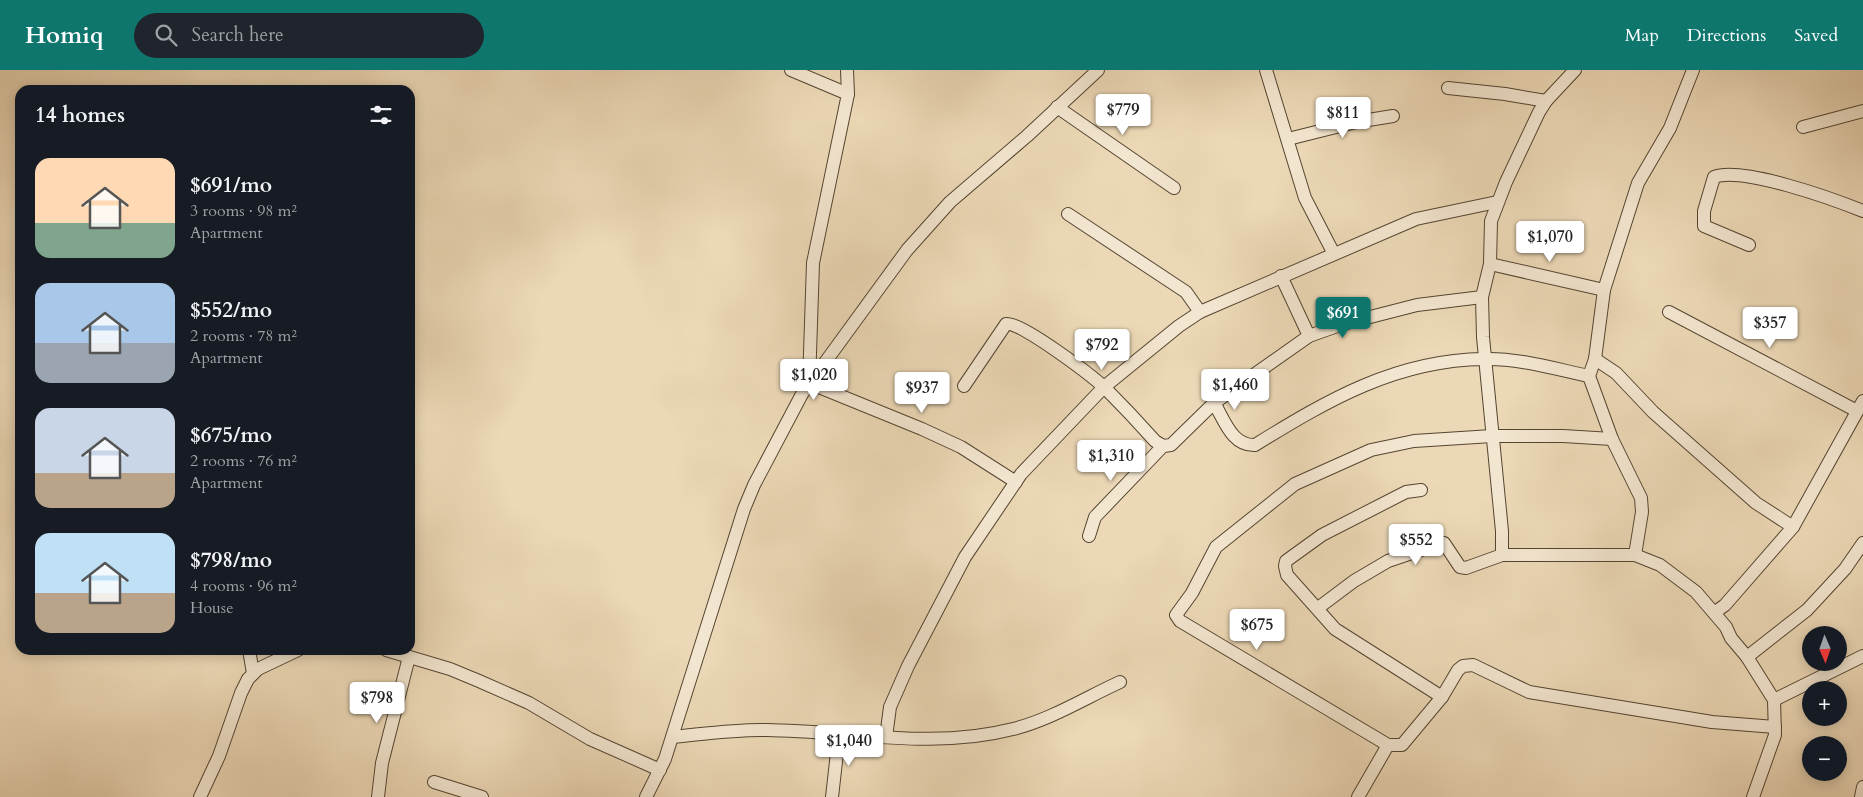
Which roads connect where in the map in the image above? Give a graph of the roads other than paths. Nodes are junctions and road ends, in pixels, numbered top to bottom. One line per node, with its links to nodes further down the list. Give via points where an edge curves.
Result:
1 (791, 70): 8 (street)
2 (847, 70): 8 (street)
3 (1098, 70): 10 (street)
4 (1266, 70): 14 (street)
5 (1575, 70): 9 (street)
6 (1693, 70): 23 (street, via 1670,128 1638,183)
7 (1448, 88): 9 (street)
8 (848, 94): 31 (street, via 813,263)
9 (1546, 101): 16 (street)
10 (1057, 107): 15 (street); 31 (street, via 950,202 907,250)
11 (1863, 111): 13 (street)
12 (1393, 116): 14 (street)
13 (1803, 127)
14 (1288, 139): 20 (street, via 1305,198)
15 (1174, 188)
16 (1497, 202): 20 (street, via 1416,218); 21 (street, via 1491,221)
17 (1863, 211): 19 (street, via 1766,180 1731,174 1714,177 1704,211 1704,226)
18 (1068, 214): 25 (street, via 1186,292)
19 (1749, 245)
20 (1334, 254): 22 (street)
21 (1490, 264): 23 (street); 24 (street)
22 (1281, 276): 25 (street); 27 (street)
23 (1604, 290): 29 (street)
24 (1482, 298): 27 (street, via 1417,305); 28 (street)
25 (1200, 312): 33 (street)
26 (1669, 312): 35 (street)
27 (1309, 336): 34 (street)
28 (1485, 359): 30 (street, via 1527,363); 34 (street, via 1440,362 1385,375 1303,415 1255,445 1246,446 1238,442); 36 (street)
29 (1595, 359): 30 (street); 41 (street, via 1616,373 1653,412 1756,503)
30 (1589, 376): 37 (street)
31 (809, 383): 39 (street, via 961,447); 60 (street, via 744,509)
32 (964, 386): 33 (street, via 1010,322 1063,355)
33 (1104, 387): 38 (street); 39 (street)
34 (1214, 403): 38 (street, via 1171,445)
35 (1860, 406): 41 (street)
36 (1492, 436): 37 (street); 44 (street); 62 (street, via 1414,441 1371,450 1295,484 1216,547 1192,593 1176,615 1180,621)
37 (1612, 439): 45 (street, via 1641,498)
38 (1163, 446): 42 (street, via 1095,517)
39 (1016, 482): 61 (street, via 965,557 908,666 890,707)
40 (1421, 490): 46 (street, via 1406,492 1322,535 1286,561 1287,576)
41 (1793, 527): 47 (street, via 1725,605)
42 (1089, 536)
43 (1863, 542): 53 (street, via 1845,569 1807,610)
44 (1502, 555): 45 (street); 46 (street, via 1466,568 1460,567 1444,542 1388,561)
45 (1635, 555): 47 (street, via 1660,565 1678,578 1696,592)
46 (1318, 608): 56 (street, via 1335,629)
47 (1714, 613): 53 (street)
48 (250, 655): 54 (street)
49 (287, 655): 54 (street)
50 (402, 655): 52 (street)
51 (1863, 656): 57 (street)
52 (409, 657): 63 (street, via 450,669 528,703 590,739); 67 (street, via 382,763)
53 (1747, 657): 57 (street)
54 (253, 673): 66 (street, via 241,692 219,756)
55 (1120, 682): 61 (street, via 1013,729 941,738)
56 (1442, 697): 58 (street, via 1458,670 1473,665 1529,692 1712,722); 62 (street, via 1402,745)
57 (1774, 700): 58 (street)
58 (1776, 727): 72 (street)
59 (838, 735): 60 (street, via 768,730); 61 (street); 70 (street)
60 (673, 737): 63 (street)
61 (886, 737)
62 (1388, 745): 71 (street)
63 (660, 770): 69 (street)
64 (434, 782): 68 (street)
65 (1863, 788): 73 (street)
66 (200, 797)
67 (378, 797)
68 (482, 797)
69 (646, 797)
70 (832, 797)
71 (1358, 797)
72 (1753, 797)
73 (1861, 797)

